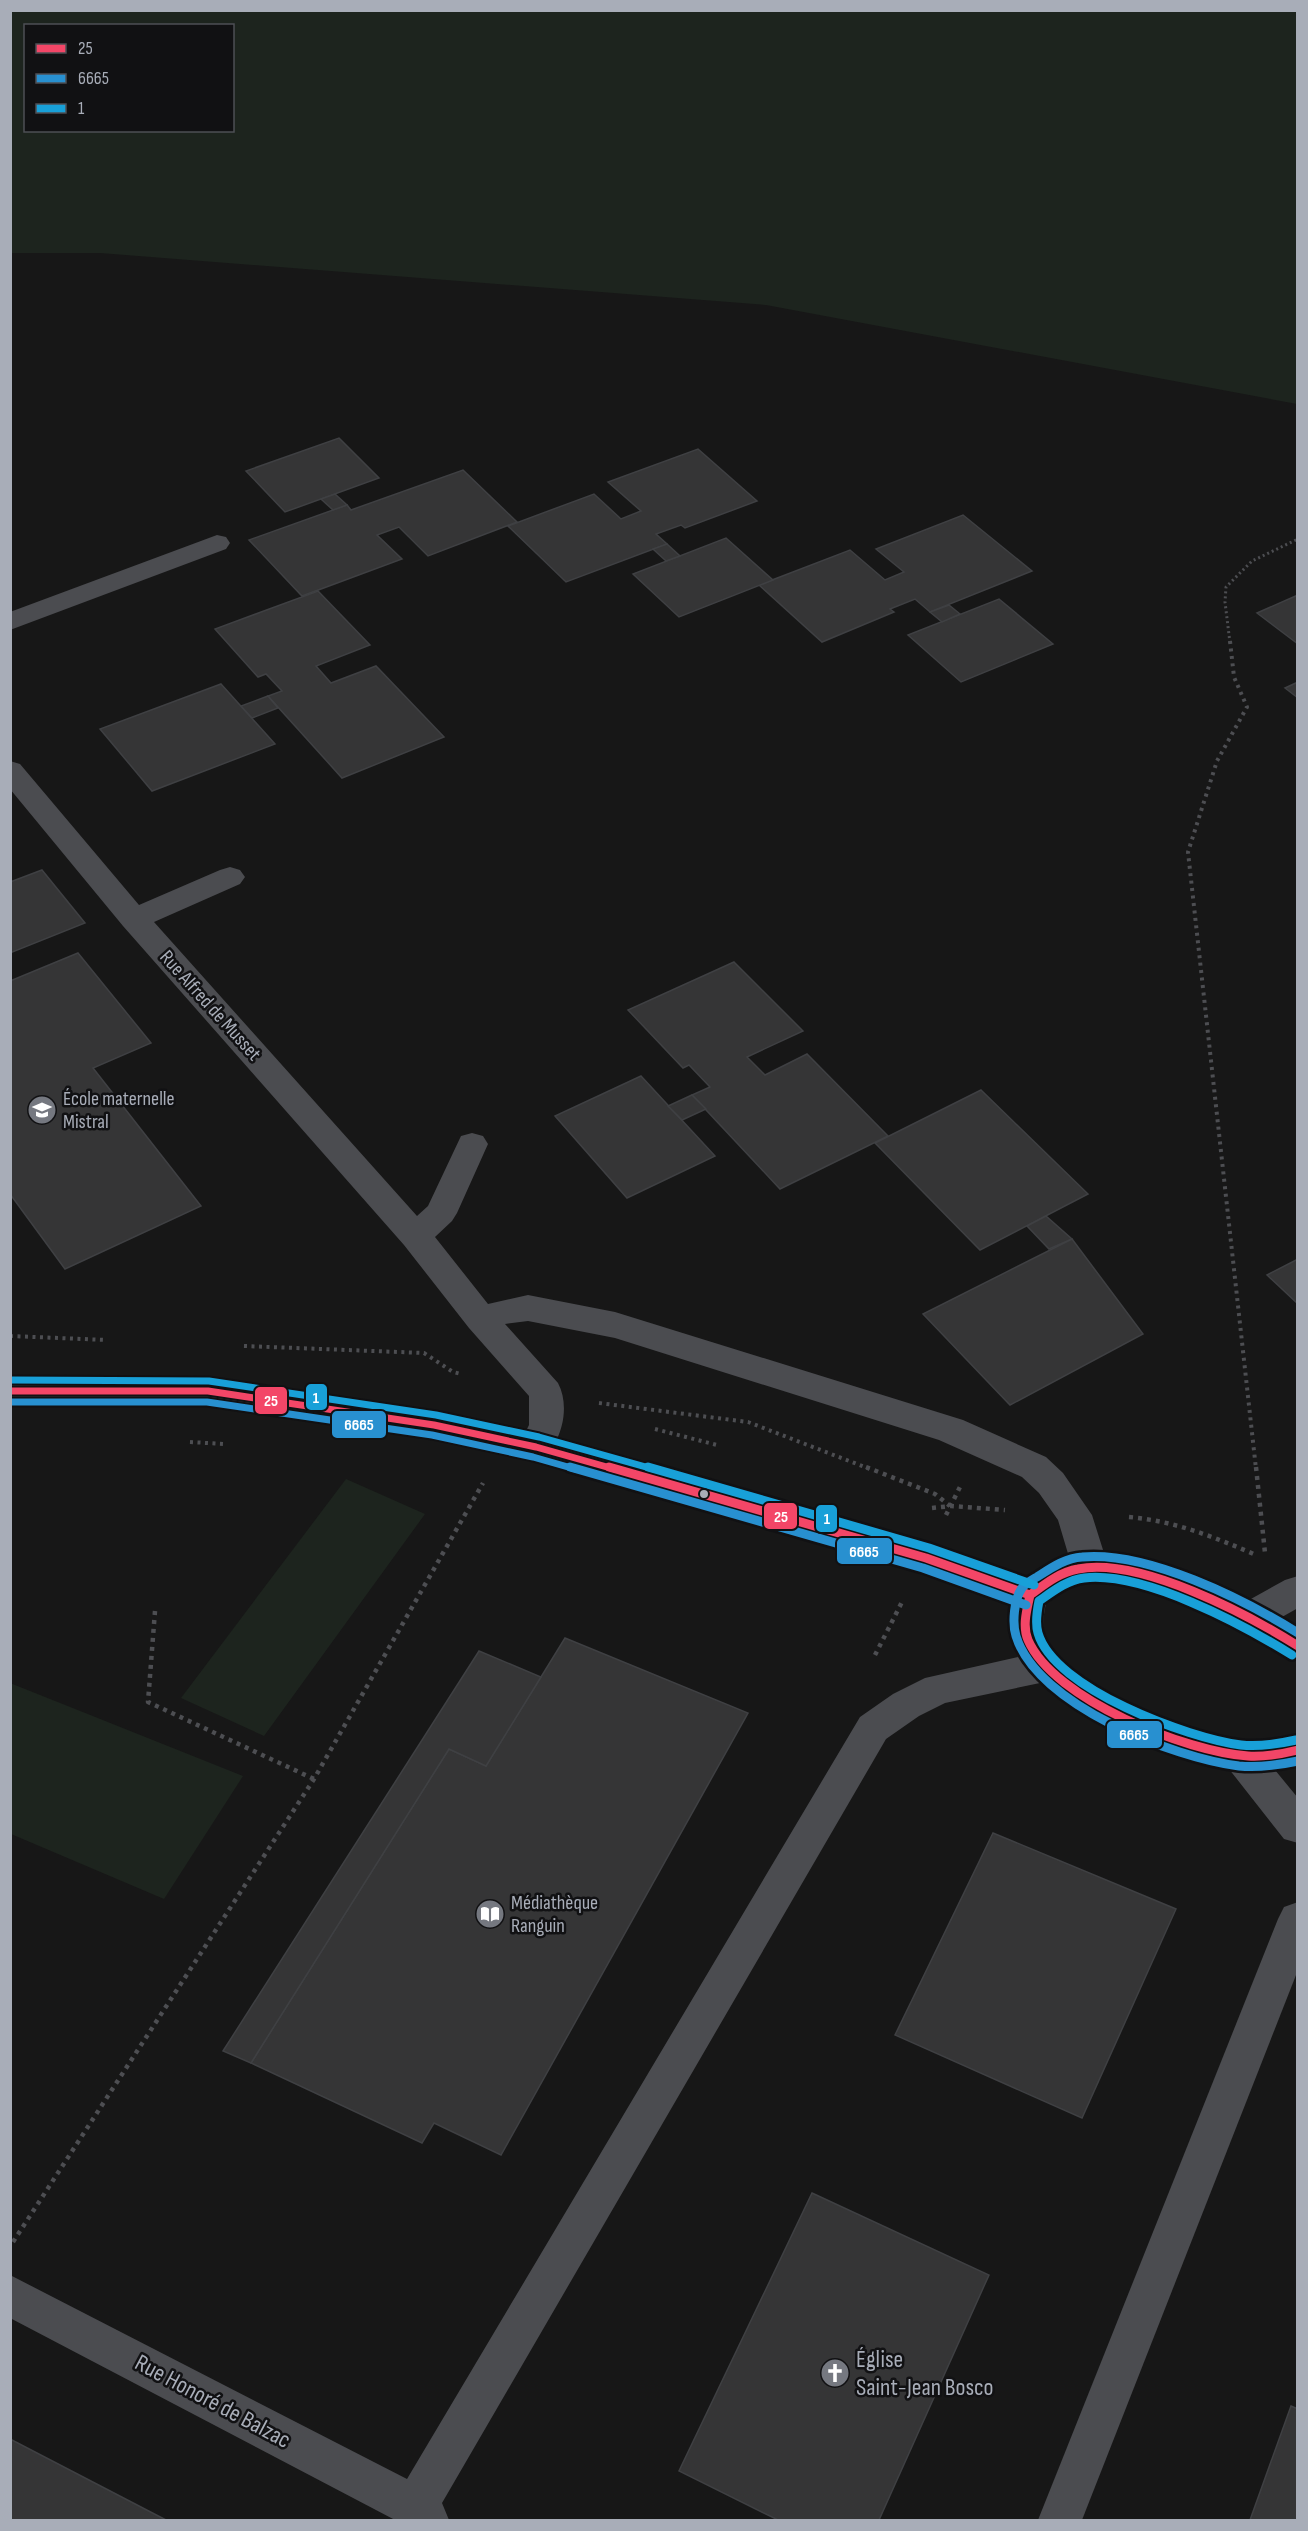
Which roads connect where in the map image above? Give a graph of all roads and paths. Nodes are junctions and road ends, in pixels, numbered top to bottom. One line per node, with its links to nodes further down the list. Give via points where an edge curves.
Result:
1 (1298, 539): 15 (path, via 1252,561 1226,587 1234,677 1247,707 1217,761 1188,852 1265,1560 1219,1539 1161,1520)
2 (217, 543): 3 (street)
3 (10, 622)
4 (10, 770): 6 (street, Rue Alfred de Musset)
5 (230, 877): 6 (street)
6 (134, 919): 8 (street, Rue Alfred de Musset)
7 (472, 1144): 8 (street, via 441,1213)
8 (416, 1236): 9 (street, Rue Alfred de Musset)
9 (481, 1319): 12 (street, Rue Alfred de Musset, via 546,1392 546,1425); 16 (street, via 528,1308 615,1325 951,1430 1034,1467 1051,1483 1074,1515)
10 (10, 1391): 12 (street, via 208,1391 434,1425)
11 (587, 1401): 14 (path, via 748,1422 935,1494)
12 (536, 1448): 19 (street, via 926,1558)
13 (485, 1477): 27 (path)
14 (951, 1506)
15 (1123, 1517)
16 (1090, 1566): 19 (street, via 1056,1575); 21 (street, via 1141,1575)
17 (1298, 1590): 21 (street)
18 (906, 1595): 23 (path)
19 (1030, 1595): 24 (street, via 1025,1620 1030,1646)
20 (155, 1611): 27 (path, via 148,1702)
21 (1251, 1617): 22 (street)
22 (1298, 1646)
23 (875, 1655)
24 (1045, 1667): 26 (street, via 1086,1697 1131,1721 1187,1743); 32 (street, via 938,1689 873,1728)
25 (1298, 1750): 26 (street, via 1278,1755)
26 (1240, 1755): 28 (street)
27 (314, 1779): 30 (path)
28 (1298, 1827)
29 (1298, 1919): 33 (street)
30 (10, 2245)
31 (10, 2295): 32 (street, Rue Honoré de Balzac)
32 (421, 2514)
33 (1060, 2520)

